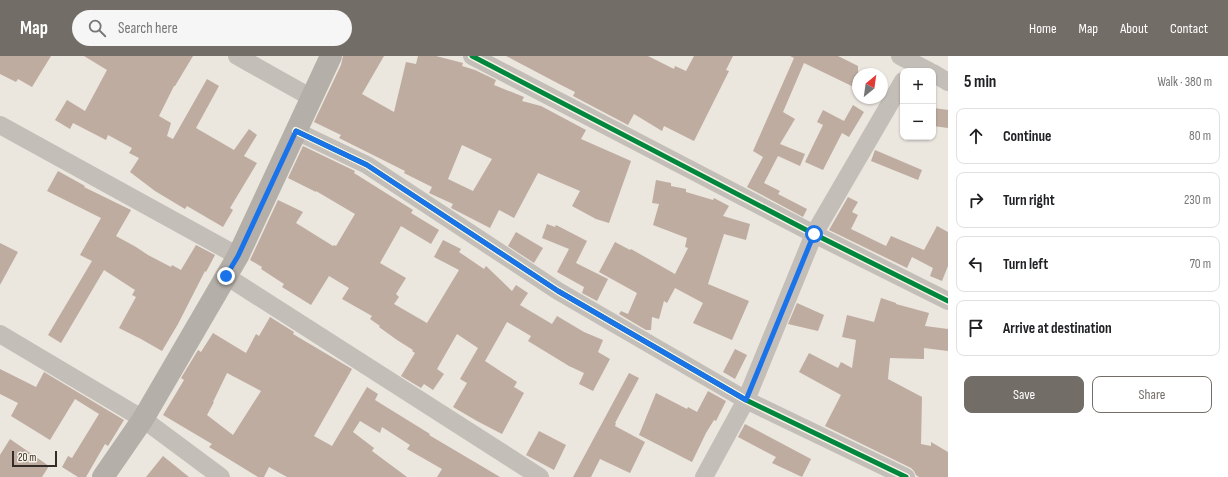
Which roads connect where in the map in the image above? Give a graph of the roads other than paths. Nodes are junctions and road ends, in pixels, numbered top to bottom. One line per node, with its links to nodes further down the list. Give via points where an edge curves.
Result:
1 (237, 56): 7 (street)
2 (331, 56): 7 (street)
3 (472, 56): 10 (street)
4 (936, 76): 5 (street)
5 (948, 82)
6 (900, 86): 10 (street)
7 (312, 98): 9 (street)
8 (0, 125): 11 (street)
9 (296, 131): 11 (street); 15 (street, via 367,165 558,291)
10 (814, 234): 13 (street); 15 (street)
11 (238, 256): 12 (street)
12 (226, 276): 16 (street); 19 (street)
13 (948, 301)
14 (0, 334): 16 (street)
15 (746, 400): 20 (street); 21 (street)
16 (143, 419): 17 (street); 18 (street)
17 (103, 477)
18 (221, 477)
19 (540, 477)
20 (704, 477)
21 (906, 477)

